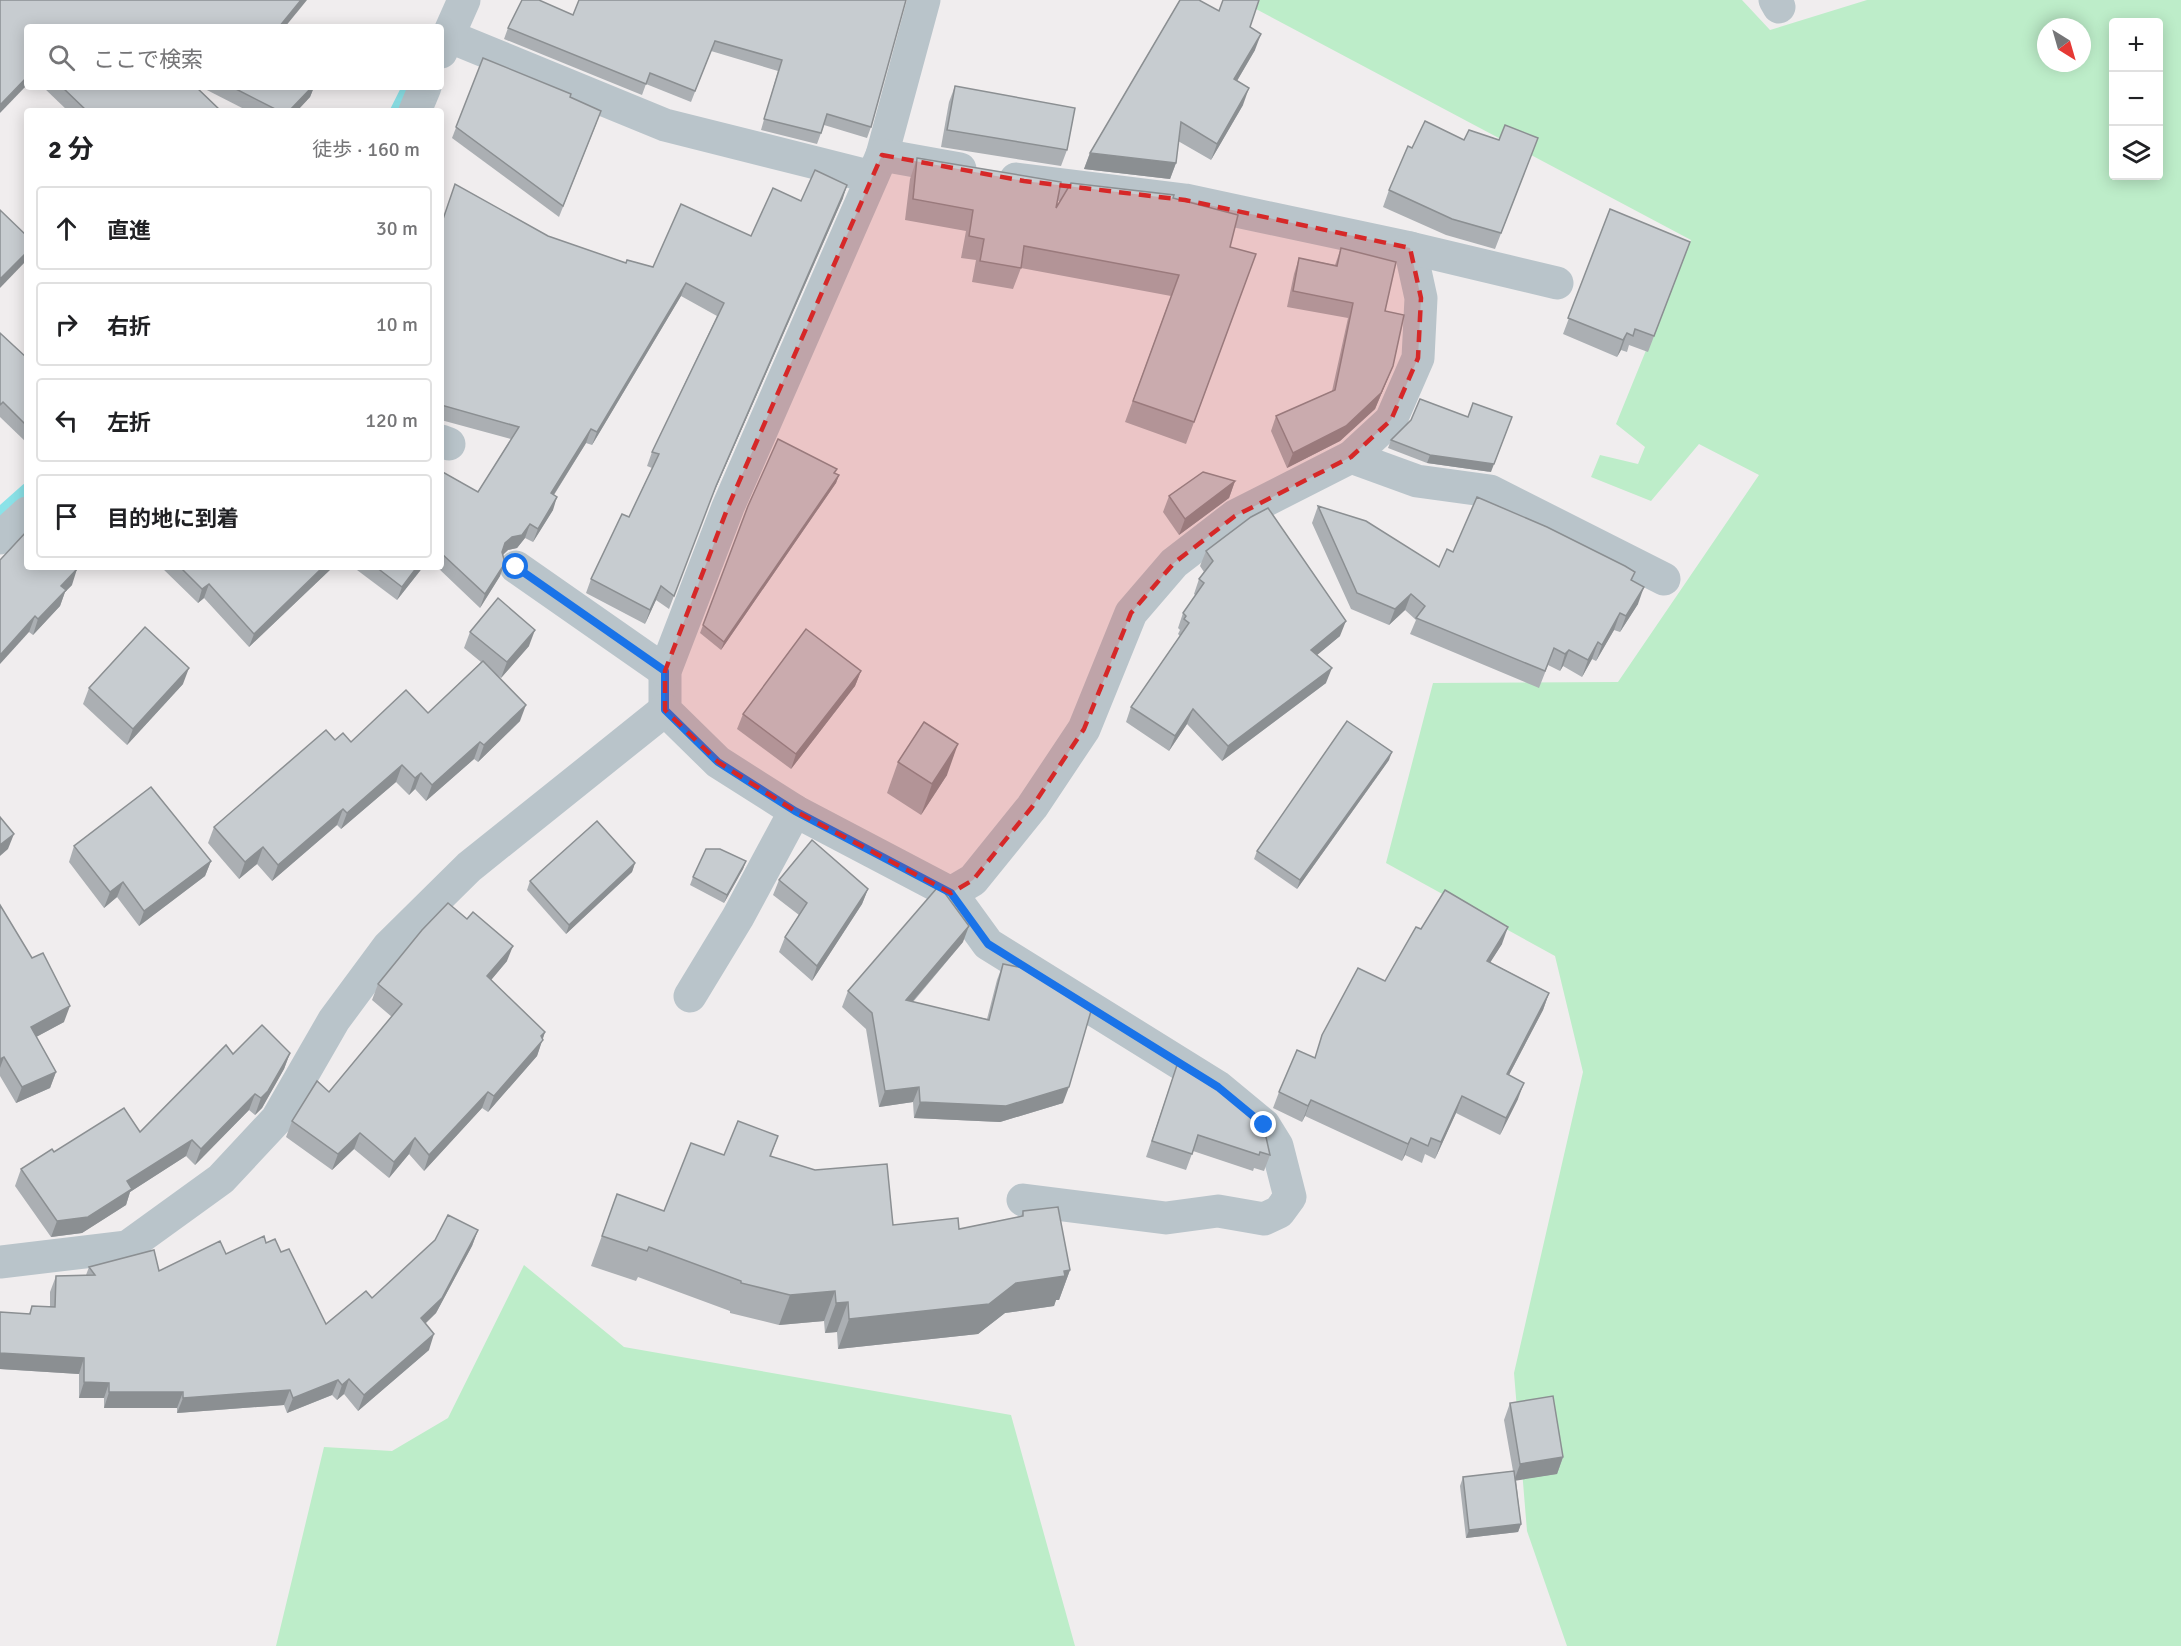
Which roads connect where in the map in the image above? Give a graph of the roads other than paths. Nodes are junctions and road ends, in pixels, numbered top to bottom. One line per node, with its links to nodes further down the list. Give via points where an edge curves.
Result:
1 (464, 0): 3 (street)
2 (924, 0): 6 (street)
3 (445, 44): 6 (street, via 665,125)
4 (424, 90): 5 (street)
5 (416, 108)
6 (877, 166): 7 (street, via 1185,200); 14 (street, via 728,507)
7 (1410, 248): 8 (street); 9 (street, via 1421,298 1418,358 1391,420)
8 (1557, 283)
9 (1351, 457): 13 (street, via 1417,481 1490,491); 17 (street, via 1235,516 1174,563 1131,613 1084,729 1032,807 973,880)
10 (24, 516): 11 (street)
11 (0, 538)
12 (516, 567): 14 (street)
13 (1664, 579)
14 (665, 671): 15 (street)
15 (665, 710): 16 (street, via 718,762); 20 (street, via 469,867 388,947 334,1020 277,1119 221,1179 127,1246)
16 (795, 811): 17 (street); 18 (street)
17 (951, 893): 19 (street, via 988,944 1218,1087 1264,1125 1277,1146 1290,1197 1279,1212 1264,1219 1218,1211 1166,1218)
18 (690, 996)
19 (1023, 1200)
20 (0, 1262)

